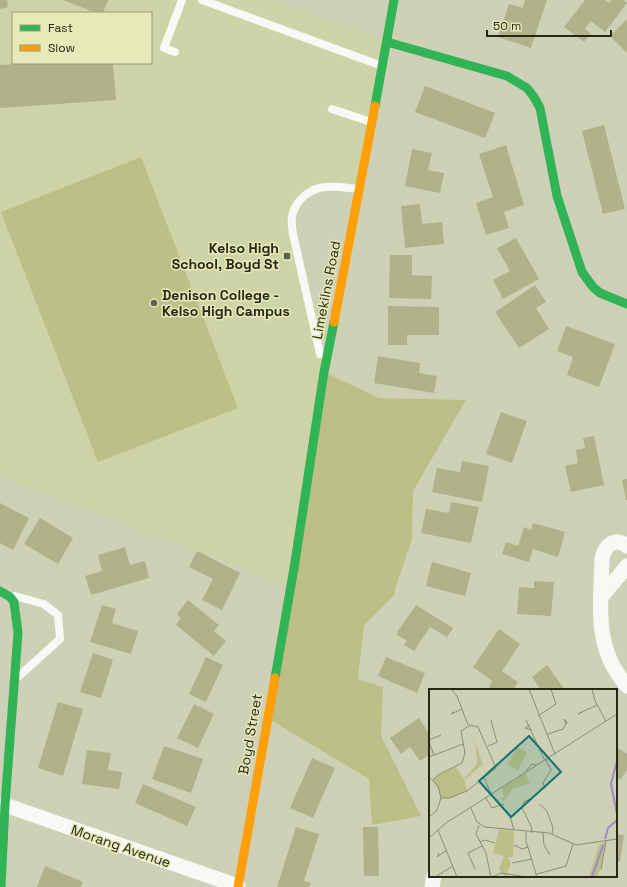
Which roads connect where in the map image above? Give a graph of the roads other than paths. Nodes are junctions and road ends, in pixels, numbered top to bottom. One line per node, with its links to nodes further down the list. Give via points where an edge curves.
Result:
1 (182, 0): 5 (lane, via 164,48)
2 (202, 0): 6 (lane)
3 (394, 0): 4 (main road, Limekilns Road)
4 (387, 42): 6 (main road, Limekilns Road); 10 (main road, via 507,76 518,81 536,97 557,196 582,272 600,293)
5 (175, 52)
6 (382, 66): 8 (main road, Limekilns Road)
7 (332, 109): 8 (lane)
8 (372, 123): 9 (main road, Limekilns Road)
9 (360, 189): 11 (main road, Limekilns Road); 11 (lane, via 316,189 301,198 292,215 293,234)
10 (627, 304)
11 (324, 372): 14 (main road, Limekilns Road)
12 (627, 546): 16 (street, via 622,543 611,543 603,552)
13 (627, 566): 16 (street)
14 (290, 586): 22 (main road, Boyd Street)
15 (0, 591): 17 (main road, via 14,602 16,614 18,632); 17 (lane, via 44,604 58,615 60,639)
16 (601, 597): 18 (street, via 603,643 616,672)
17 (14, 680): 19 (main road)
18 (627, 686)
19 (5, 805): 21 (main road); 22 (street, Morang Avenue)
20 (434, 877): 23 (street)
21 (1, 887)
22 (238, 887)
23 (432, 887)

